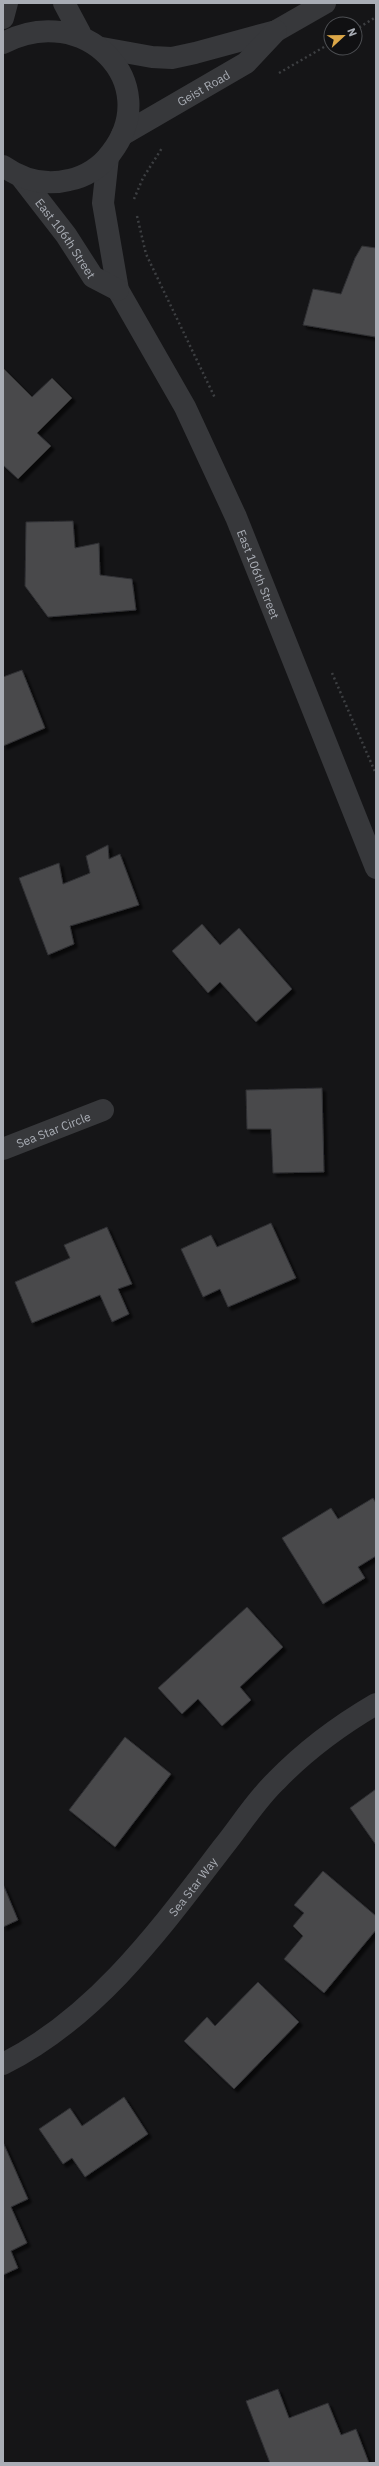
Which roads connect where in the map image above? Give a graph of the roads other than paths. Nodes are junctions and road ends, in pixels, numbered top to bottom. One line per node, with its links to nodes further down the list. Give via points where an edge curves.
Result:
1 (7, 3): 4 (street)
2 (64, 3): 6 (street)
3 (325, 3): 5 (street, Geist Road)
4 (3, 18)
5 (276, 31): 8 (street, Geist Road, via 172,58); 9 (street, Geist Road, via 246,63)
6 (80, 34): 7 (street, via 67,29 40,28 27,31); 8 (street)
7 (3, 44)
8 (102, 48): 9 (street, via 112,58 124,82 128,109)
9 (122, 135): 10 (street)
10 (108, 158): 11 (street, via 86,174 74,179 47,183); 12 (street, East 106th Street, via 103,204)
11 (12, 172): 12 (street, East 106th Street, via 66,235 93,277)
12 (118, 290): 13 (street, East 106th Street, via 184,407 236,517)
13 (376, 868)
14 (104, 1110): 15 (street, Sea Star Circle)
15 (3, 1149)
16 (376, 1704): 17 (street, Sea Star Way, via 348,1721 275,1782 143,1951 104,1990 62,2025)
17 (3, 2064)

